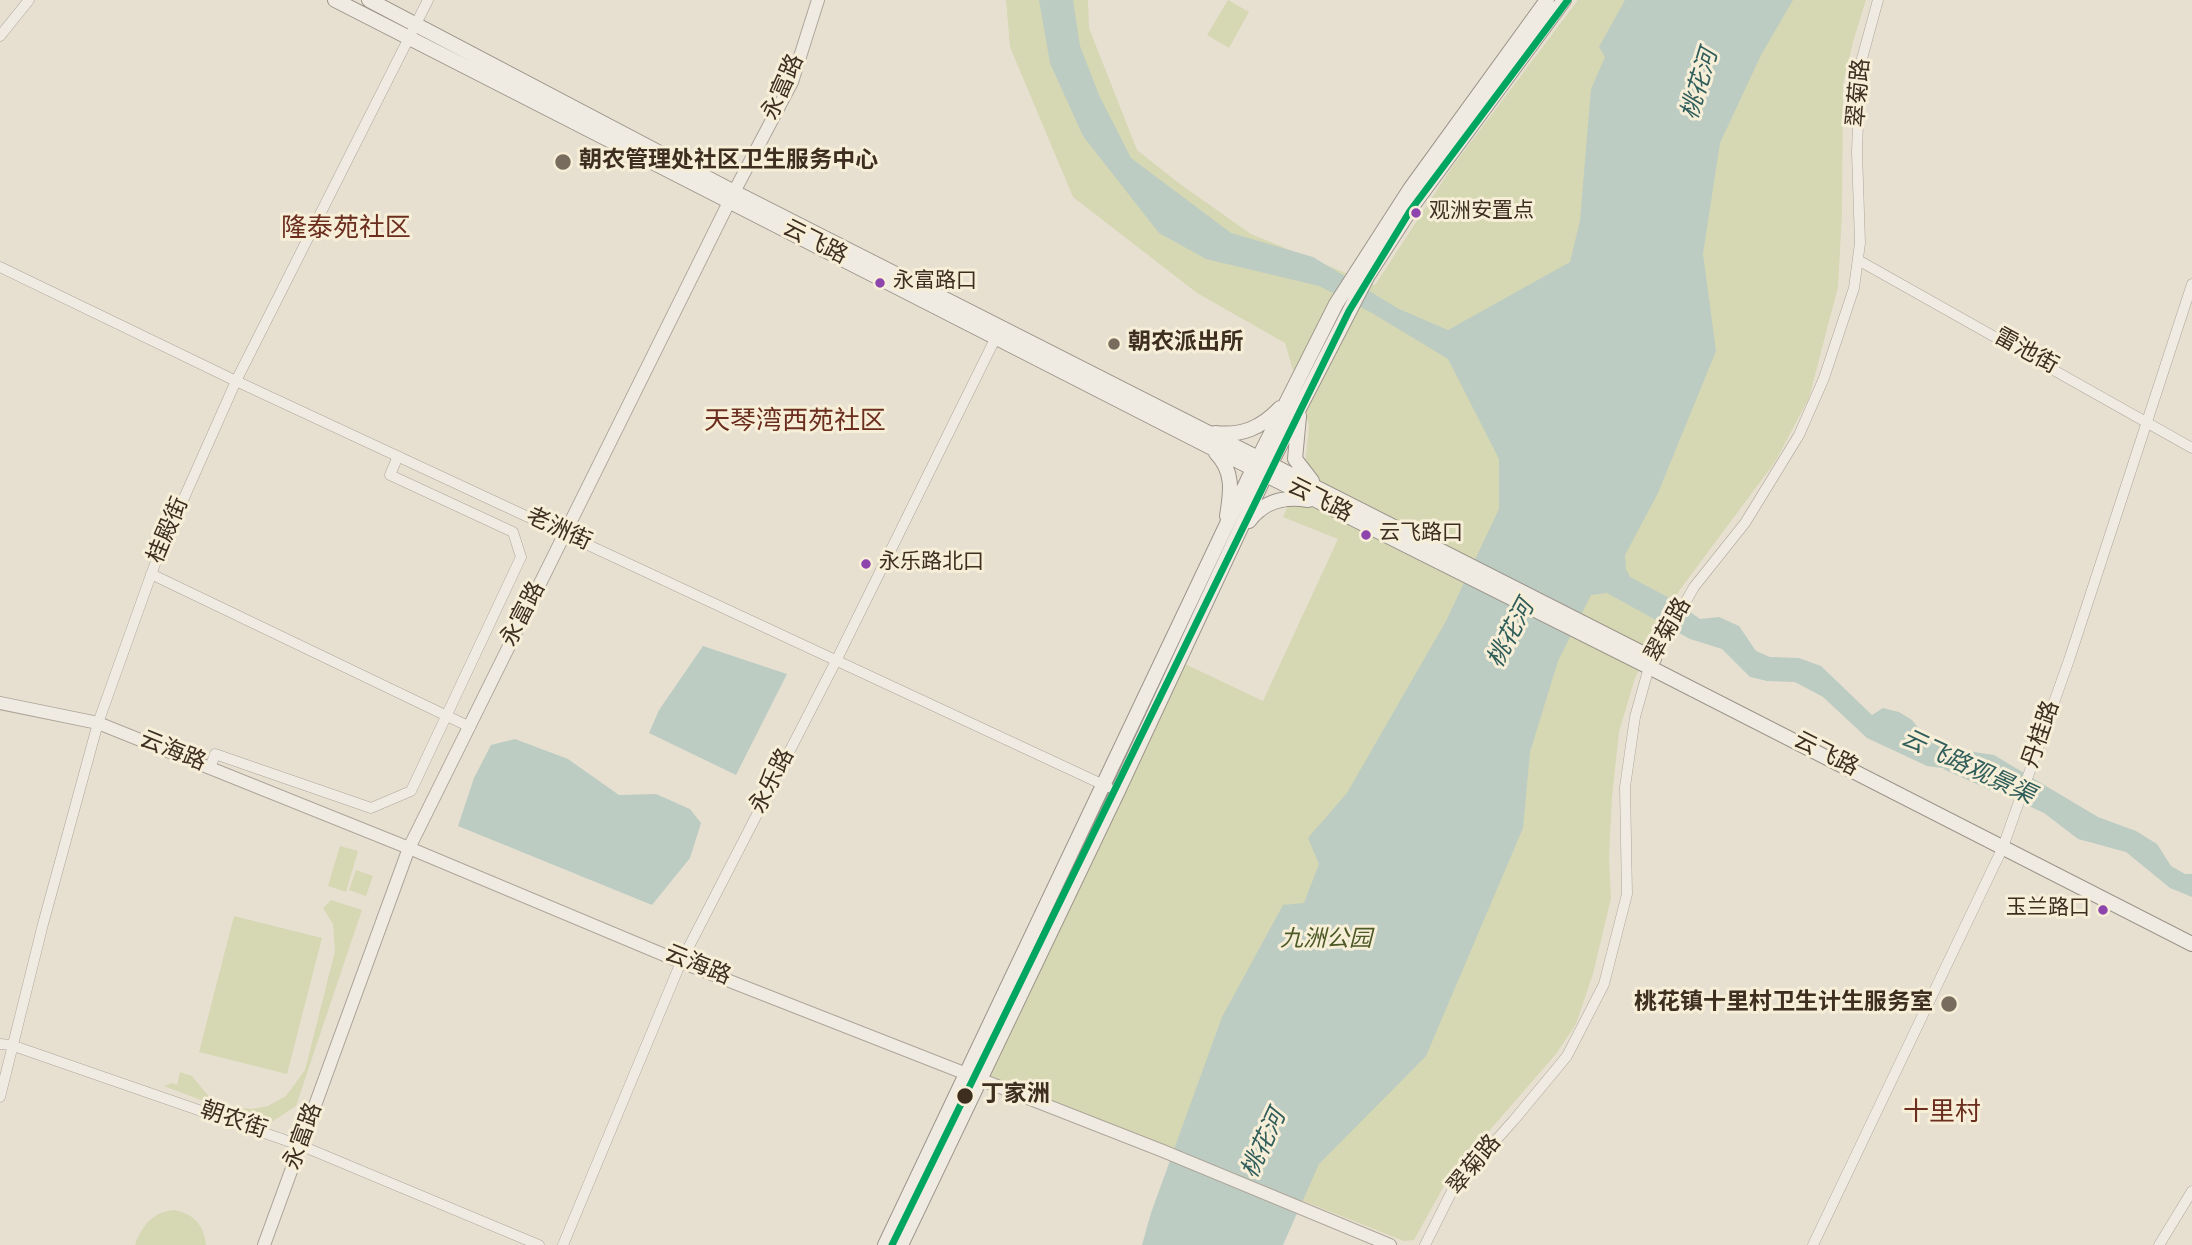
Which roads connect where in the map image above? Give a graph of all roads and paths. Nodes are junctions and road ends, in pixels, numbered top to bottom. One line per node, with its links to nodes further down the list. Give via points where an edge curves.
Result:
1 (29, 0): 10 (street)
2 (335, 0): 11 (main road, 云飞路)
3 (369, 0): 9 (main road, 云飞路)
4 (428, 0): 9 (street, 桂殿街)
5 (818, 0): 12 (street, 永富路, via 792,82)
6 (1548, 0): 15 (main road, via 1410,189)
7 (1564, 0): 15 (main road)
8 (1878, 0): 13 (street, 翠菊路, via 1860,66)
9 (416, 24): 11 (street, 桂殿街); 12 (main road, 云飞路)
10 (0, 36)
11 (409, 38): 12 (main road, 云飞路); 18 (street, 桂殿街)
12 (732, 196): 17 (main road, 云飞路); 26 (street, 永富路)
13 (1858, 260): 20 (street, 雷池街); 30 (street, 翠菊路, via 1854,288 1824,378 1799,435 1745,523 1694,587)
14 (0, 267): 18 (street, 老洲街)
15 (1362, 273): 19 (main road, via 1349,315); 19 (main road, via 1336,304)
16 (2192, 284): 20 (street, 丹桂路)
17 (998, 332): 21 (main road, 云飞路); 29 (street, 永乐路)
18 (236, 381): 23 (street, 老洲街); 28 (street, 桂殿街)
19 (1295, 402): 21 (main road, via 1244,433); 24 (main road); 25 (main road, via 1295,459)
20 (2147, 421): 22 (street, 雷池街); 38 (street, 丹桂路)
21 (1209, 440): 24 (main road, 云飞路); 27 (main road, via 1230,475)
22 (2192, 448)
23 (398, 456): 26 (street, 老洲街); 32 (street, via 390,475 513,532 521,558)
24 (1262, 466): 25 (main road, 云飞路); 27 (main road)
25 (1317, 494): 27 (main road, via 1269,503); 30 (main road, 云飞路)
26 (566, 534): 29 (street, 老洲街); 34 (street, 永富路)
27 (1230, 535): 36 (main road); 37 (main road)
28 (151, 574): 32 (street); 33 (street, 桂殿街)
29 (836, 661): 36 (street, 老洲街); 42 (street, 永乐路)
30 (1651, 662): 38 (main road, 云飞路); 55 (street, 翠菊路, via 1635,718 1625,787 1627,894 1604,984 1567,1056 1454,1187)
31 (0, 704): 33 (street, 云海路)
32 (446, 716): 34 (street); 35 (street, via 411,791 371,808 215,754)
33 (98, 723): 35 (street, 云海路); 44 (street, 桂殿街)
34 (470, 727): 39 (street, 永富路)
35 (210, 768): 39 (street, 云海路)
36 (1103, 785): 37 (street, 老洲街); 45 (main road)
37 (1118, 791): 45 (main road)
38 (2005, 843): 40 (main road, 云飞路); 41 (main road, 云飞路); 56 (street, 丹桂路)
39 (410, 848): 42 (street, 云海路); 47 (street, 永富路)
40 (2192, 933)
41 (2192, 944)
42 (681, 962): 45 (street, 云海路); 51 (street, 永乐路)
43 (0, 1044): 44 (street, 朝农街)
44 (12, 1045): 46 (street, 桂殿街); 47 (street, 朝农街)
45 (974, 1076): 52 (main road); 53 (main road); 54 (street, 云海路)
46 (0, 1097)
47 (302, 1146): 49 (street, 永富路); 50 (street, 朝农街)
48 (2192, 1191): 57 (street)
49 (264, 1245)
50 (539, 1245)
51 (563, 1245)
52 (885, 1245)
53 (901, 1245)
54 (1390, 1245)
55 (1425, 1245)
56 (1813, 1245)
57 (2160, 1245)

